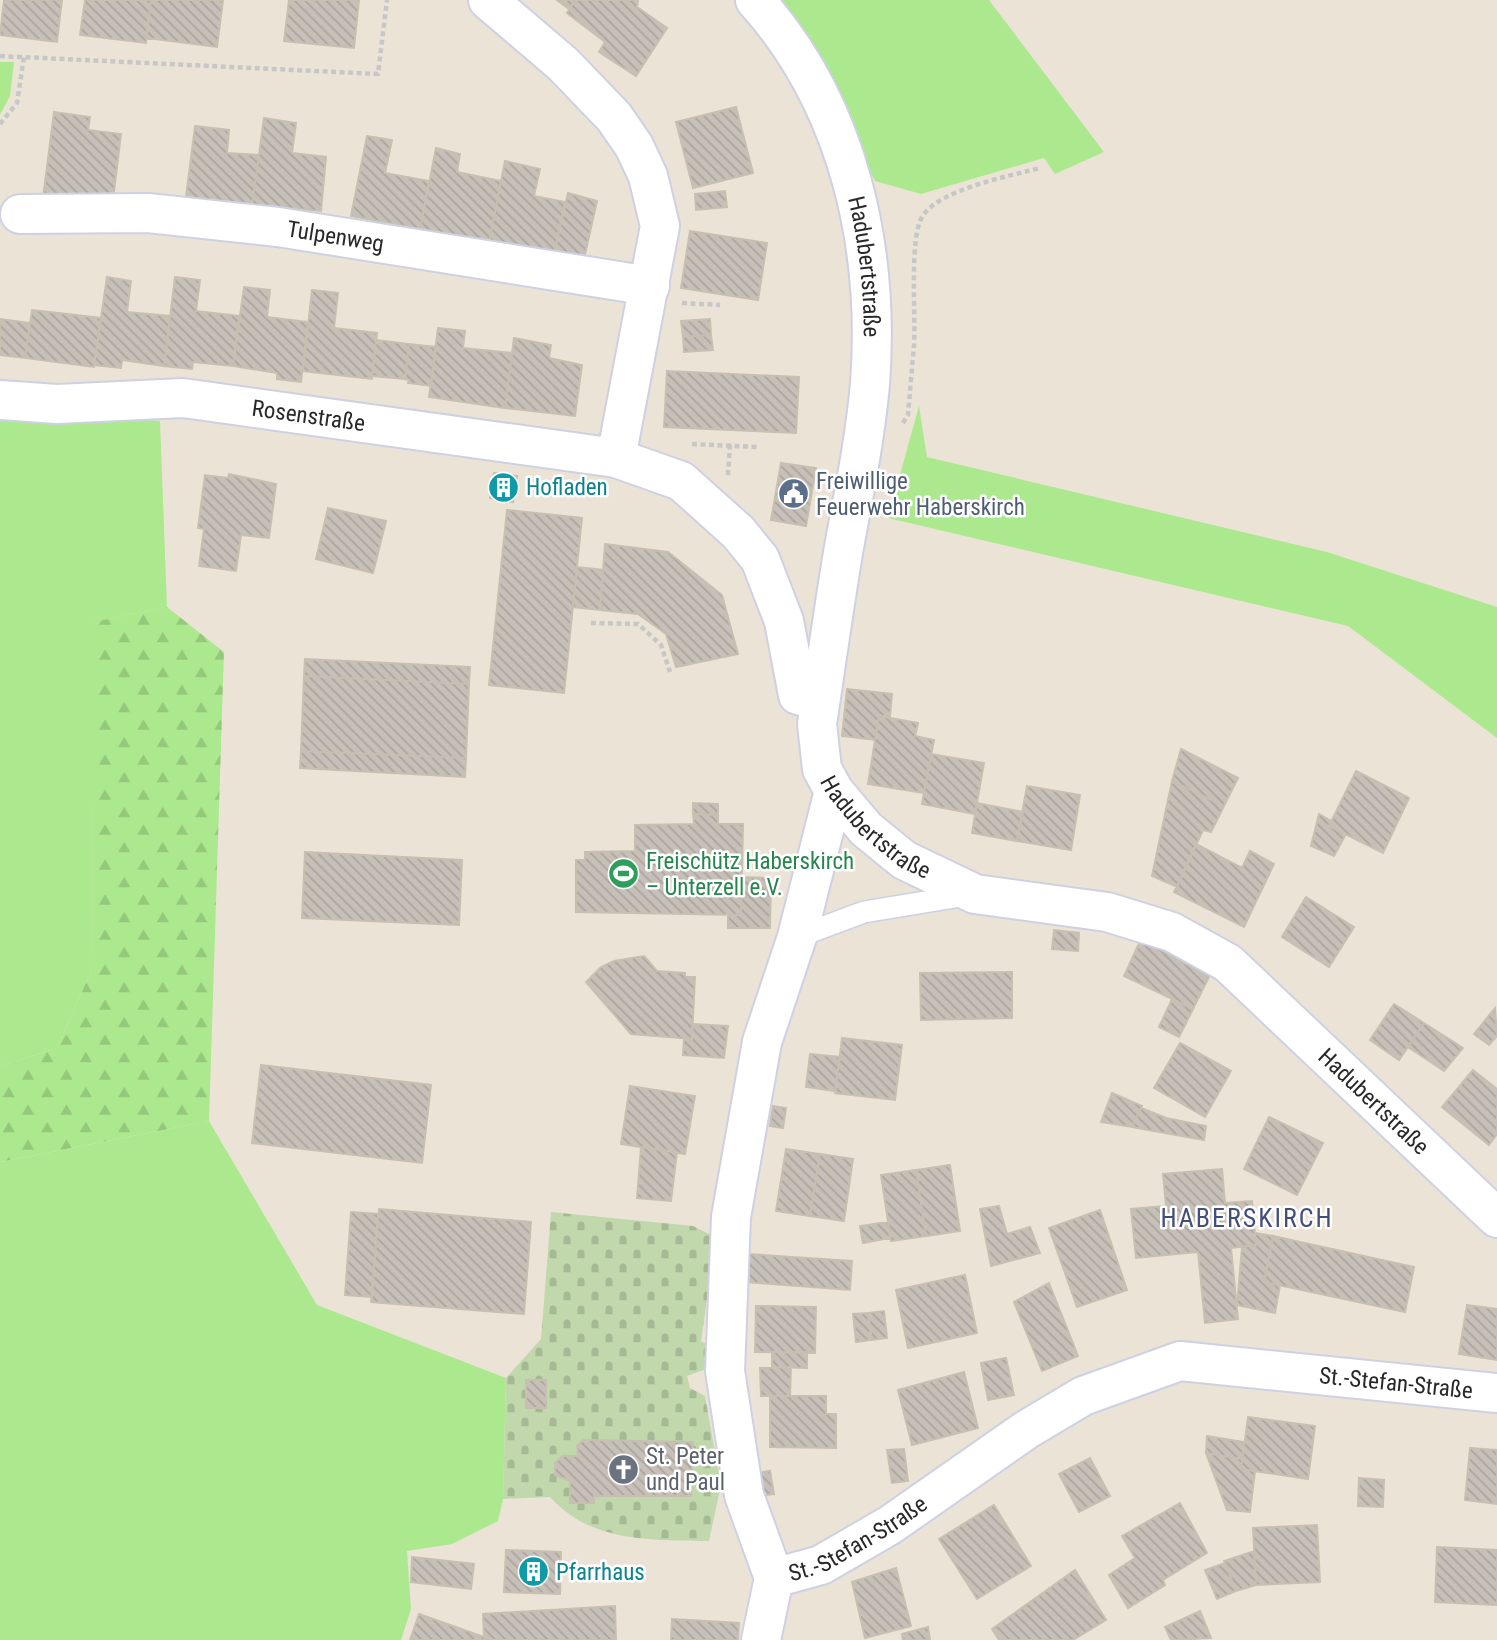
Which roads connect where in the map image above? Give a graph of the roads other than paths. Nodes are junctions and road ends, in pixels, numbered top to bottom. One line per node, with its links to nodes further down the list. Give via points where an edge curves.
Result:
1 (488, 0): 4 (street, via 563,64 614,117 634,146 648,176 660,226)
2 (755, 0): 7 (street, Hadubertstraße, via 779,27 824,99 862,214 871,305 870,384)
3 (20, 214): 4 (street, Tulpenweg, via 148,213 278,227)
4 (650, 286): 6 (street)
5 (0, 400): 6 (street, Rosenstraße, via 57,404 183,398)
6 (616, 458): 7 (street, Rosenstraße, via 681,481 745,541 760,559 783,621 798,695)
7 (820, 702): 8 (street, Hadubertstraße, via 818,746 822,769)
8 (834, 791): 9 (street, Hadubertstraße, via 866,829 904,860); 10 (street, St.-Stefan-Straße)
9 (975, 894): 10 (lane, via 864,912); 11 (street, Hadubertstraße, via 1107,912 1172,932 1227,963)
10 (797, 937): 13 (street, St.-Stefan-Straße, via 762,1042 731,1217 725,1371 744,1495)
11 (1497, 1218)
12 (1497, 1393): 13 (street, St.-Stefan-Straße, via 1180,1361 1083,1396 890,1525 821,1565)
13 (774, 1578): 14 (street)
14 (761, 1640)

